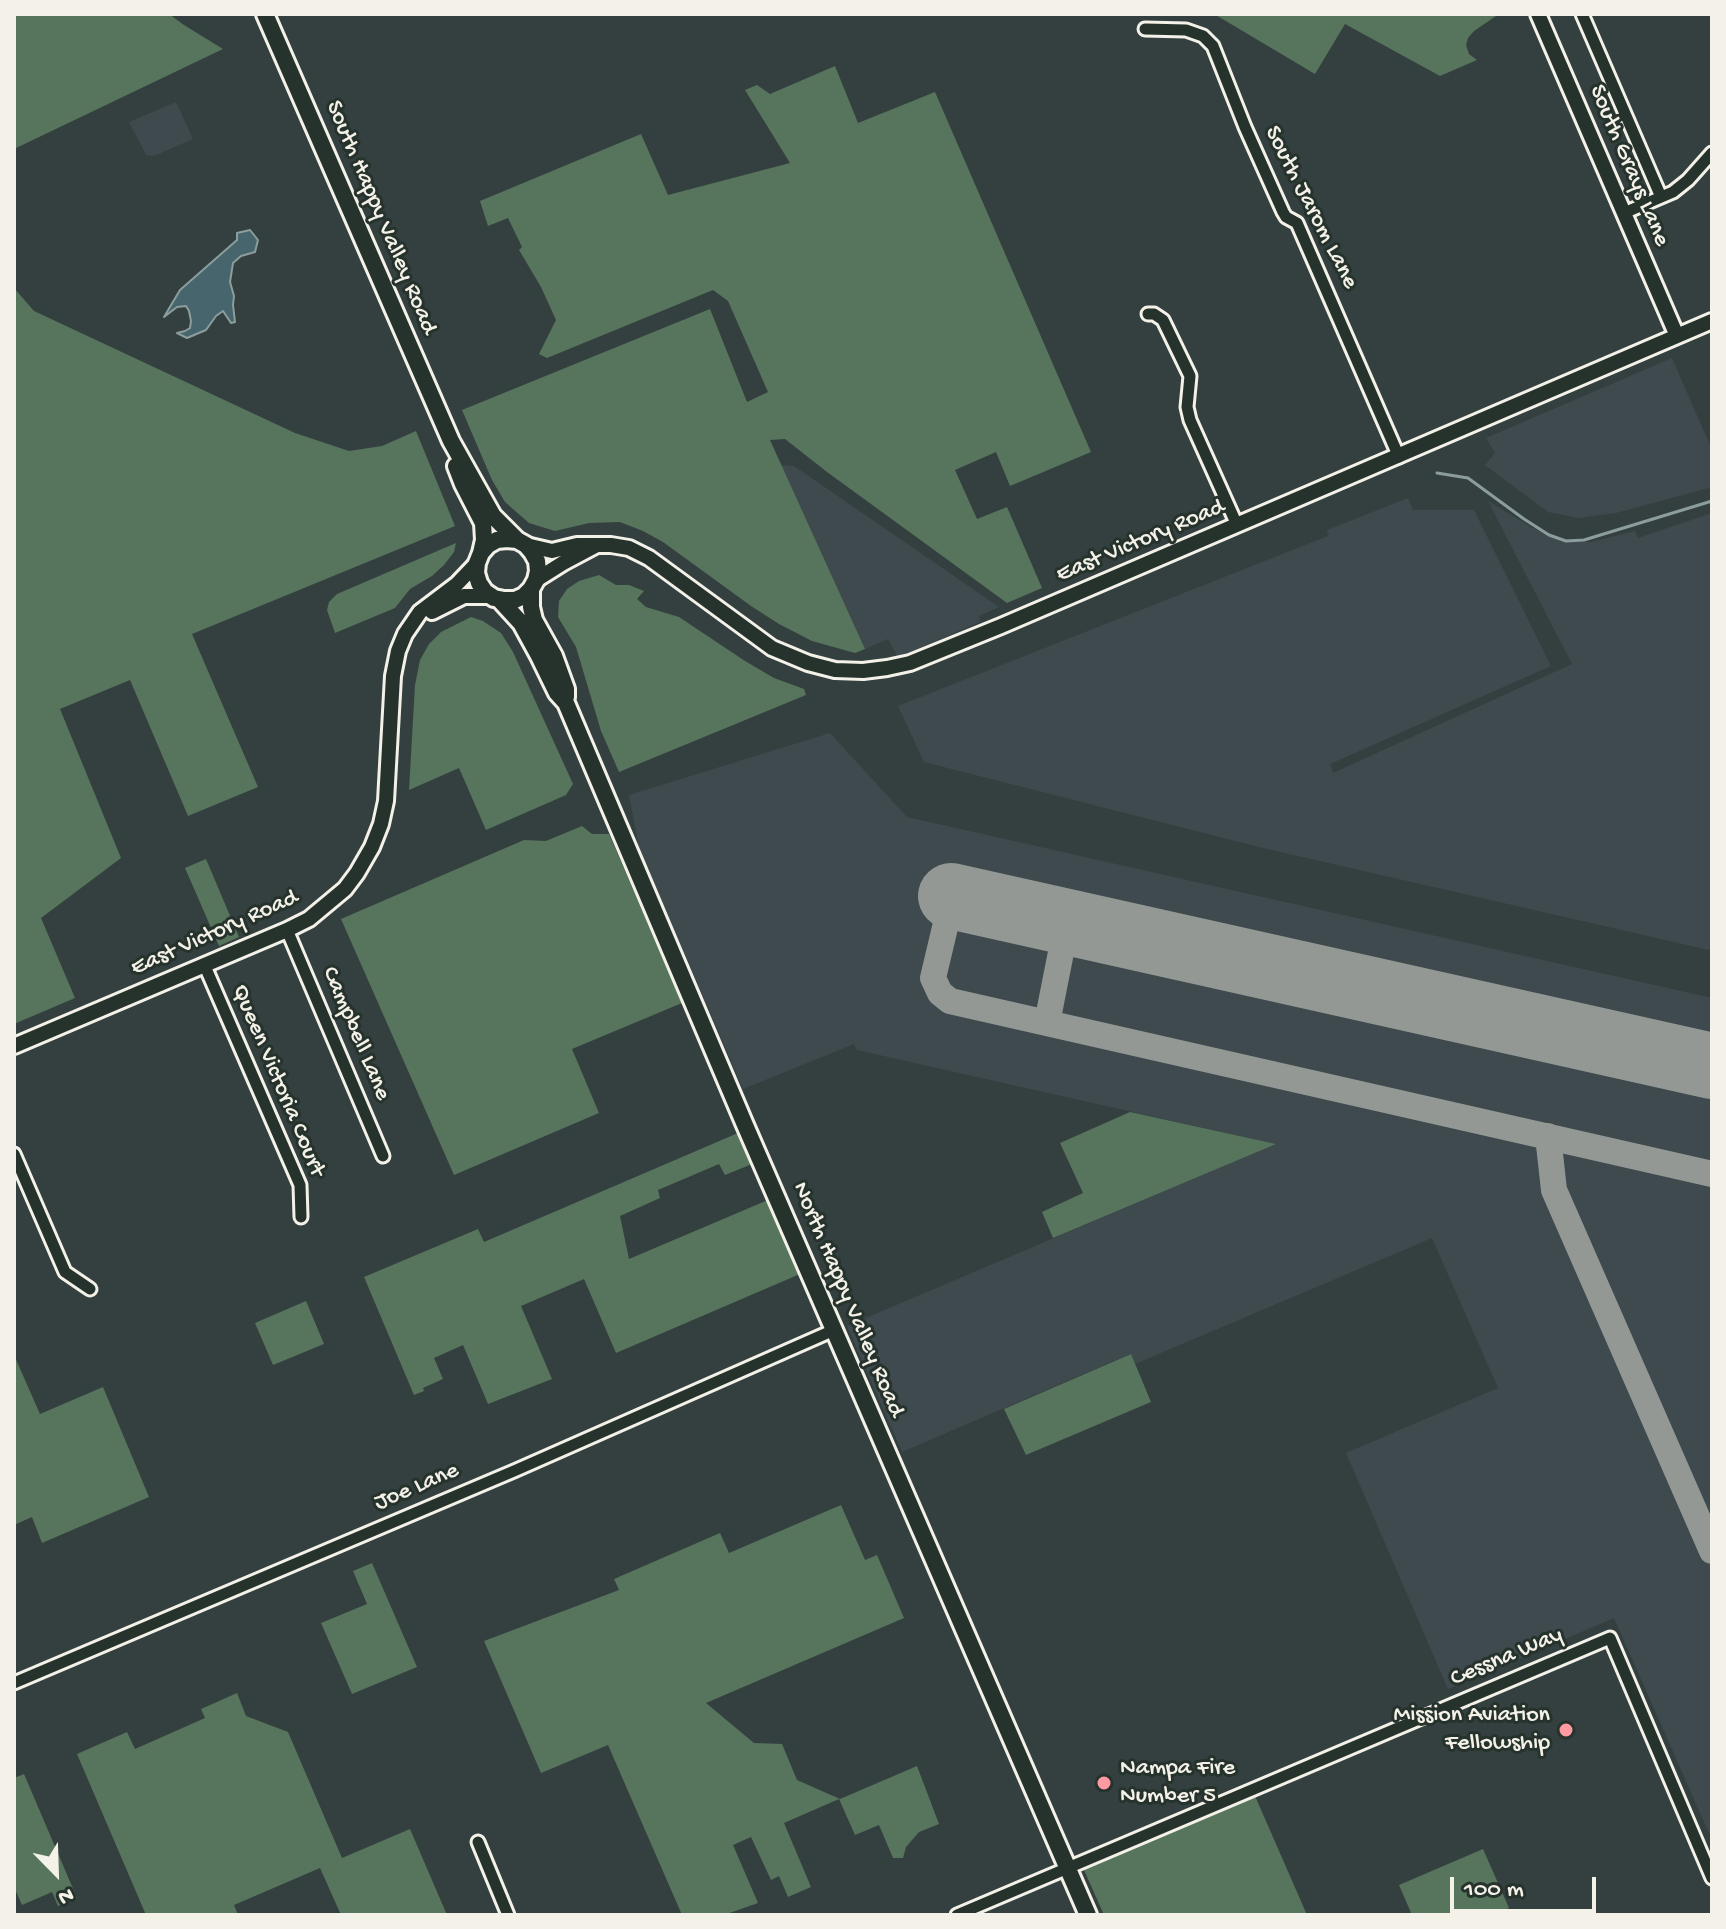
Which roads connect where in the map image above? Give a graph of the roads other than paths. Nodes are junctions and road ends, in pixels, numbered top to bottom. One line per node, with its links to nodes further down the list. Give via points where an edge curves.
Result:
1 (265, 14): 11 (main road, South Happy Valley Road)
2 (1538, 14): 7 (street, South Grays Lane)
3 (1583, 14): 6 (street)
4 (1145, 29): 12 (street, South Jarom Lane, via 1186,30 1213,46 1283,212 1297,223)
5 (1712, 153): 6 (street, via 1688,180)
6 (1661, 197): 7 (street)
7 (1624, 213): 10 (street, South Grays Lane)
8 (1148, 314): 13 (street, via 1163,320 1190,376 1190,420)
9 (1712, 321): 10 (street, East Victory Road)
10 (1677, 336): 12 (street, East Victory Road)
11 (451, 441): 14 (main road, via 493,516); 16 (main road, via 456,467 483,523)
12 (1399, 457): 13 (street, East Victory Road)
13 (1237, 525): 15 (street, East Victory Road, via 910,663 863,671 835,670 772,648 649,558 629,548)
14 (521, 542): 15 (street, East Victory Road, via 552,551); 16 (main road, via 497,540); 17 (main road, via 537,561)
15 (595, 546): 17 (street)
16 (479, 558): 18 (main road, via 479,583); 19 (street, East Victory Road)
17 (534, 585): 18 (main road, via 515,600); 20 (main road, North Happy Valley Road, via 534,620 561,674)
18 (495, 597): 19 (street, via 464,596); 20 (main road, North Happy Valley Road, via 521,623)
19 (415, 622): 21 (street, East Victory Road, via 398,651 393,676 386,801 372,847 345,889)
20 (566, 703): 28 (main road, North Happy Valley Road)
21 (287, 930): 22 (street, East Victory Road); 25 (street, Campbell Lane)
22 (204, 964): 23 (street, East Victory Road); 26 (street, Queen Victoria Court, via 300,1185)
23 (14, 1046)
24 (14, 1154): 27 (street, via 65,1272)
25 (383, 1156)
26 (301, 1217)
27 (90, 1289)
28 (834, 1330): 29 (street, Joe Lane); 31 (main road, North Happy Valley Road)
29 (14, 1683)
30 (478, 1842): 33 (street)
31 (1067, 1868): 32 (street, Cessna Way, via 1610,1638); 34 (street, Cessna Way); 35 (main road, North Happy Valley Road)
32 (1712, 1878)
33 (508, 1915)
34 (957, 1915)
35 (1088, 1915)

